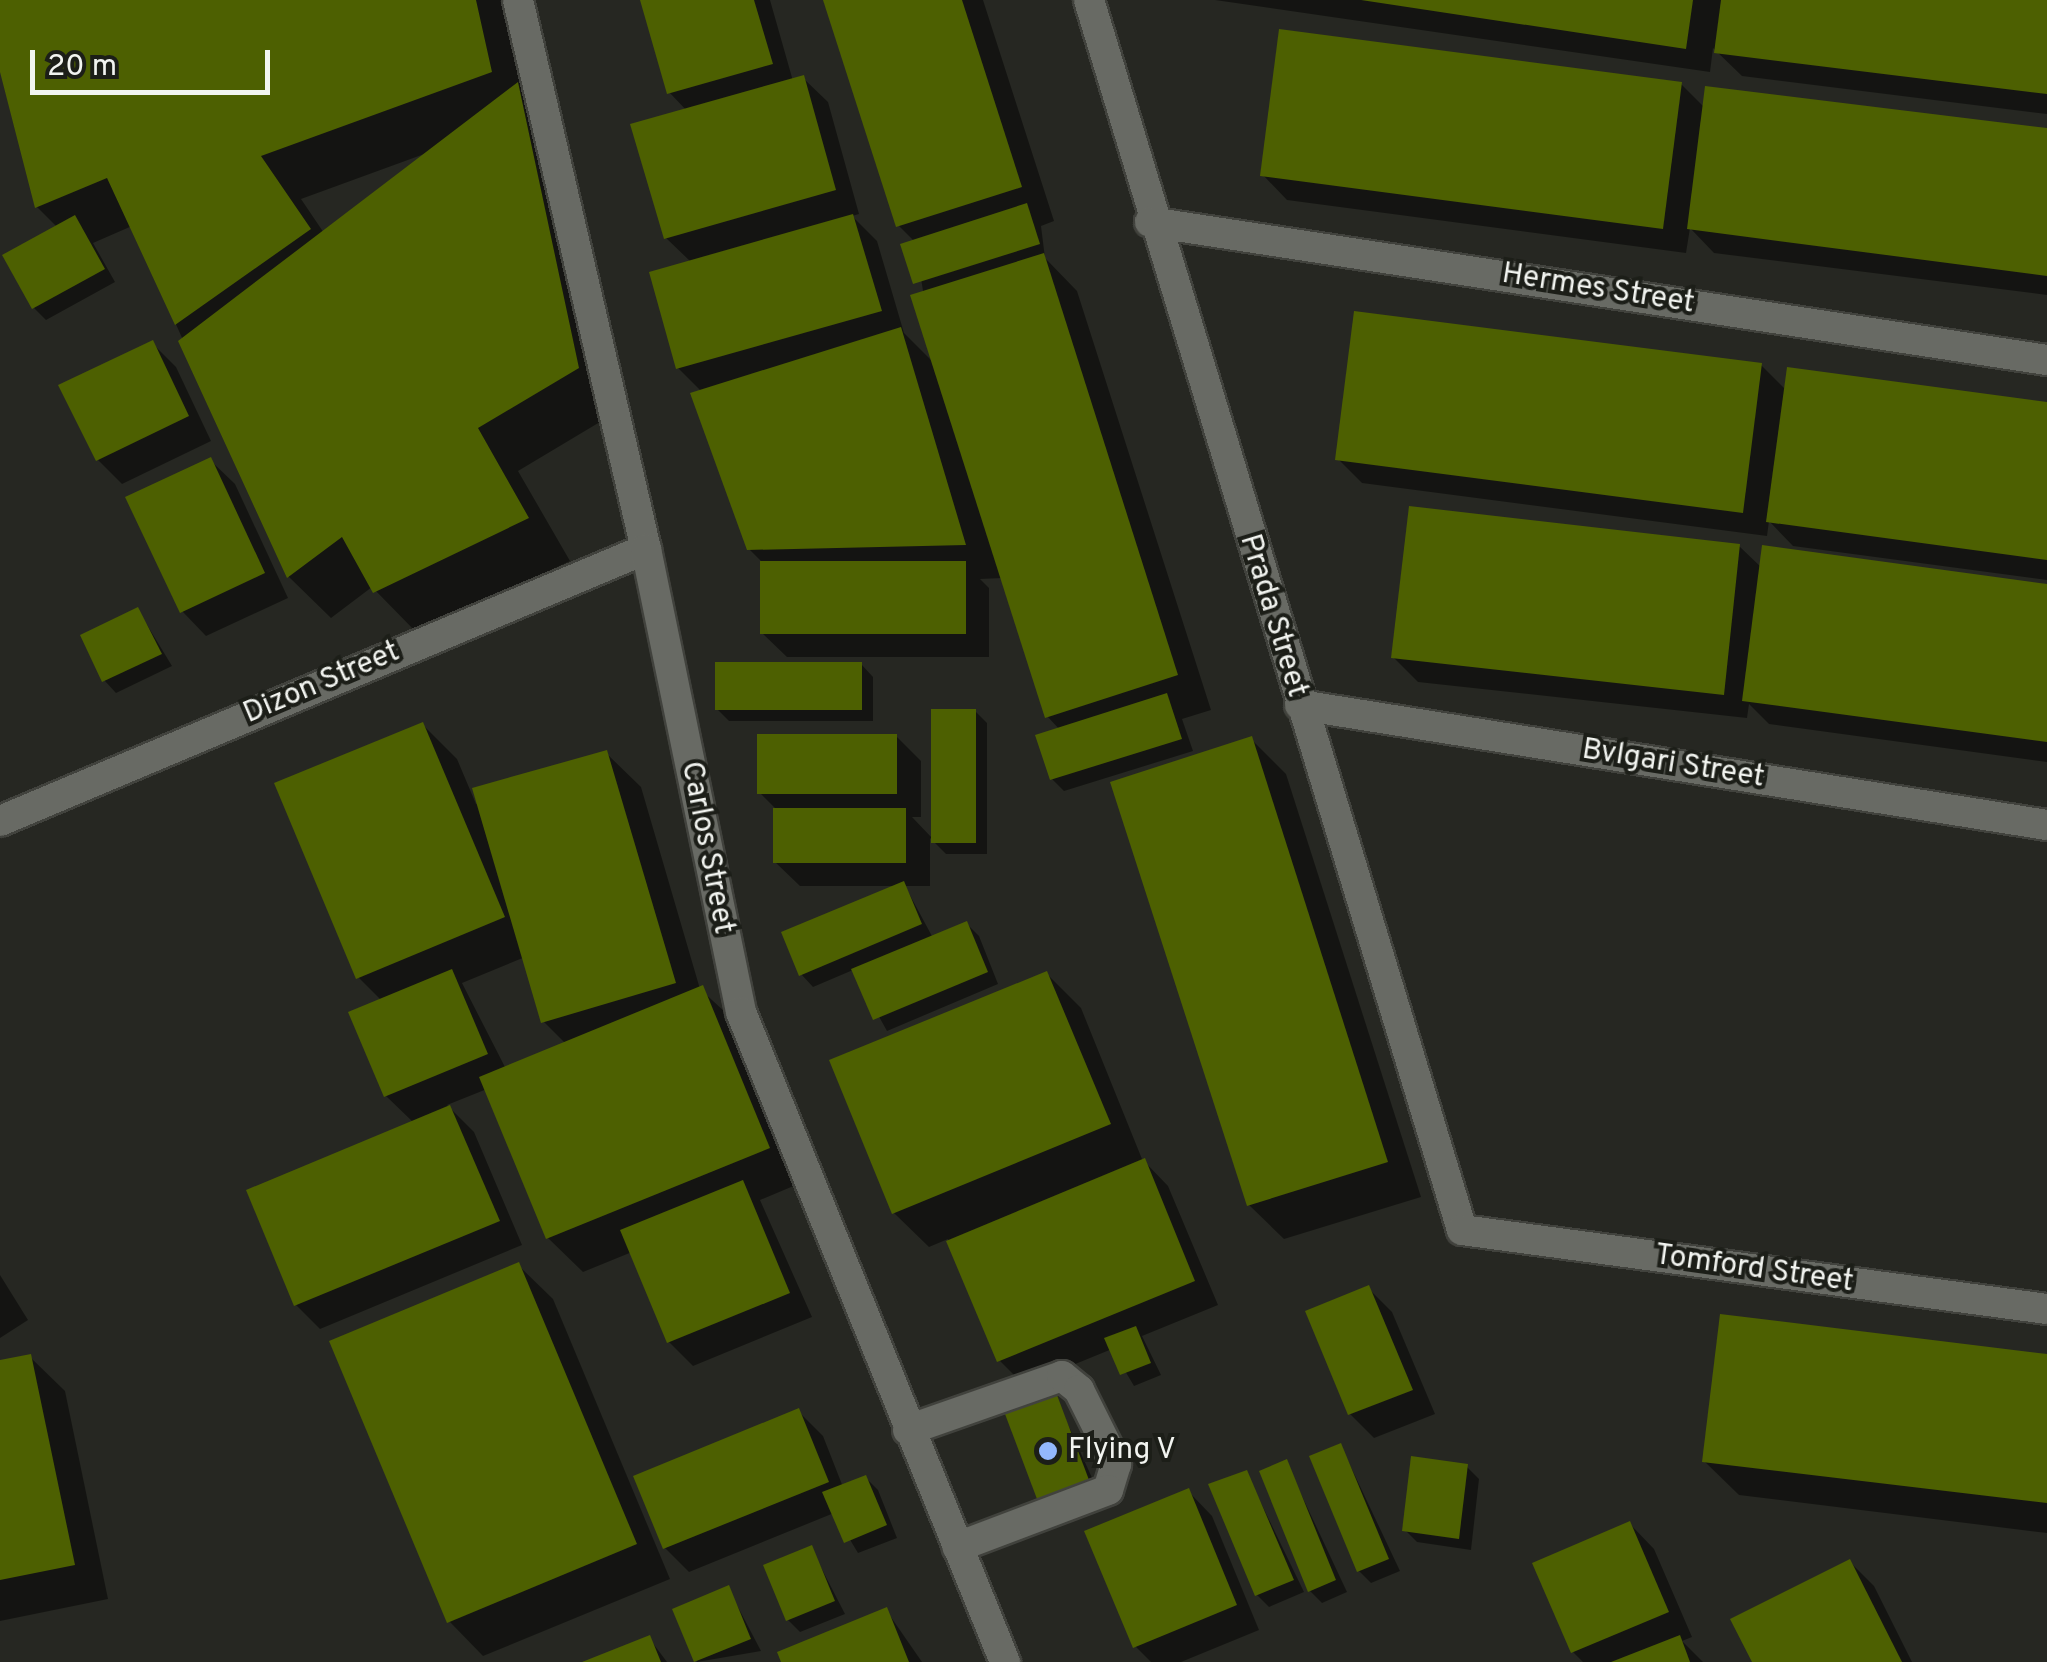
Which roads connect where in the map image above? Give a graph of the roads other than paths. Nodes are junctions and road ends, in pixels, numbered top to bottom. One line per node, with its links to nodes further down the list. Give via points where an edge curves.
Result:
1 (518, 0): 5 (street, Carlos Street)
2 (1088, 0): 3 (street, Prada Street)
3 (1150, 222): 4 (street, Hermes Street); 6 (street, Prada Street)
4 (2047, 360)
5 (646, 549): 7 (street, Dizon Street); 11 (street, Carlos Street, via 740,1012)
6 (1300, 704): 8 (street, Bvlgari Street); 9 (street, Prada Street)
7 (0, 821)
8 (2047, 824)
9 (1462, 1230): 10 (street, Tomford Street)
10 (2047, 1309)
11 (908, 1430): 12 (street, Carlos Street); 12 (street, via 1062,1376 1078,1390 1116,1464 1108,1490)
12 (957, 1547): 13 (street, Carlos Street)
13 (1004, 1662)

